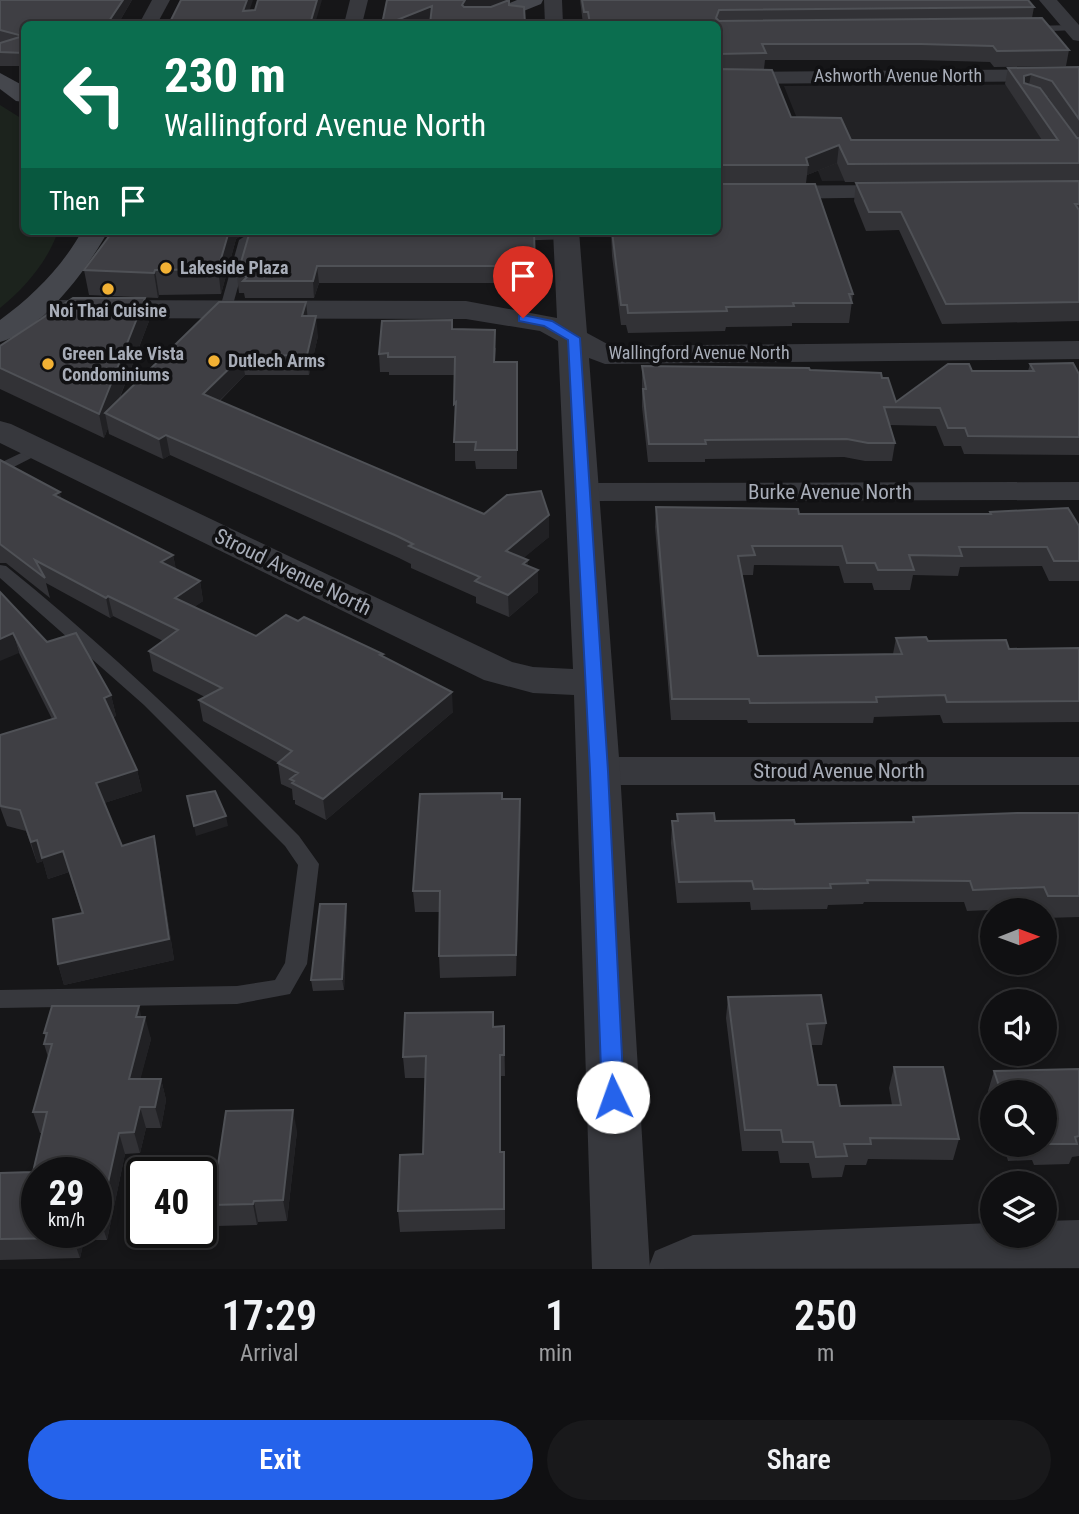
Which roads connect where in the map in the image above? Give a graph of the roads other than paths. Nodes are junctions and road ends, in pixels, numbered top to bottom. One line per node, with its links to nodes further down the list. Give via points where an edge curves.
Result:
1 (161, 0): 6 (street)
2 (359, 0): 7 (street)
3 (534, 0): 8 (main road)
4 (553, 0): 9 (street)
5 (1048, 0): 11 (street)
6 (150, 21)
7 (354, 21)
8 (482, 21)
9 (554, 21)
10 (1014, 29): 11 (lane)
11 (1076, 32)
12 (1079, 75): 13 (street, Ashworth Avenue North)
13 (721, 78)
14 (919, 191): 15 (street)
15 (721, 193)
16 (93, 235): 22 (main road, via 65,277)
17 (541, 235): 19 (lane)
18 (566, 235): 24 (street)
19 (490, 237)
20 (286, 240): 21 (lane, via 245,240)
21 (226, 308): 22 (street, Wallingford Avenue North); 24 (street, Wallingford Avenue North, via 466,310 548,324)
22 (33, 309): 23 (main road)
23 (0, 333)
24 (574, 338): 25 (street, Wallingford Avenue North, via 605,355); 30 (street)
25 (1079, 350)
26 (0, 431): 27 (street, Stroud Avenue North)
27 (38, 449): 28 (lane); 32 (street, Stroud Avenue North, via 508,675 541,682)
28 (0, 469)
29 (1079, 491): 30 (street, Burke Avenue North)
30 (581, 492): 32 (street)
31 (0, 570): 35 (lane, via 145,693 292,841 309,864 296,964 282,988 237,995)
32 (594, 681): 33 (street)
33 (599, 771): 34 (street, Stroud Avenue North); 37 (street)
34 (1079, 771)
35 (0, 999)
36 (1079, 1244): 38 (street, via 704,1259)
37 (621, 1269)
38 (674, 1269)

